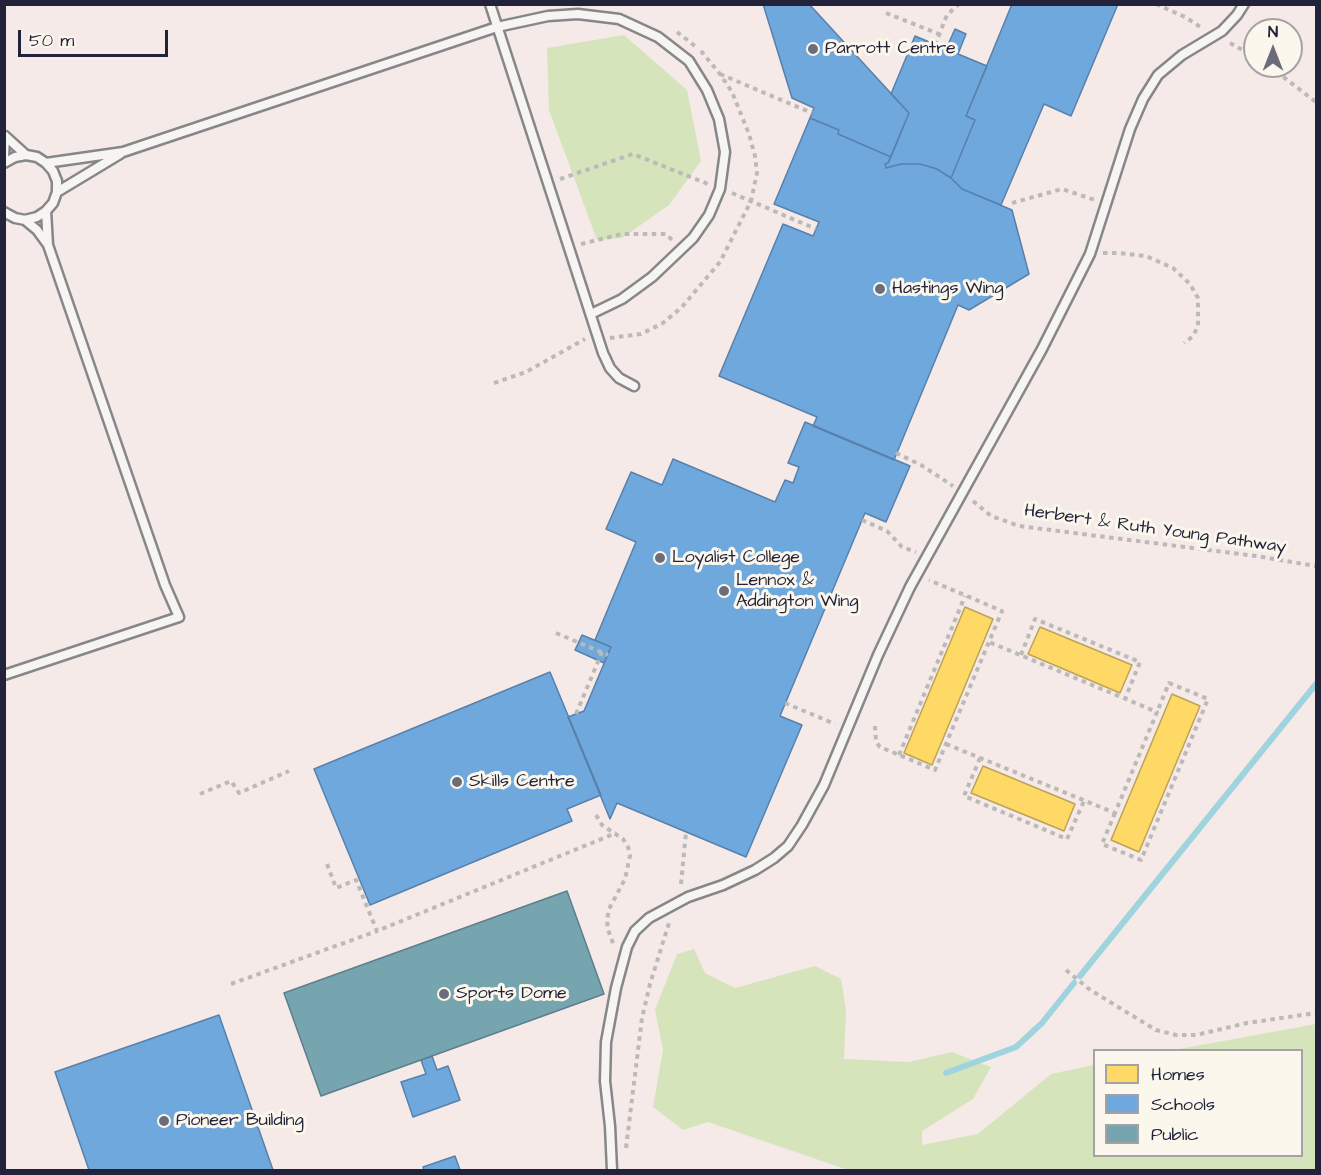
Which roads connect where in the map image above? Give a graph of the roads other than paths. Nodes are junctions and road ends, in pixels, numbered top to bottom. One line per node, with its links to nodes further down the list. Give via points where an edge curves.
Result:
1 (490, 4): 3 (lane)
2 (1244, 4): 16 (lane, via 1215,35 1158,75 1143,99 1104,203 1090,254 917,575 878,655 824,785 802,825 774,858 674,904 635,931 622,966 606,1042)
3 (497, 27): 4 (lane); 13 (lane); 13 (lane, via 578,14 619,19 658,37 689,61 719,119 725,152 720,189 709,215 682,250 652,277)
4 (123, 152): 7 (lane); 8 (lane)
5 (26, 155): 6 (lane); 6 (lane, via 5,136); 7 (lane)
6 (4, 160)
7 (46, 163): 8 (lane, via 57,181)
8 (57, 192): 9 (lane)
9 (46, 211): 11 (lane); 12 (lane)
10 (4, 212): 11 (lane)
11 (25, 220): 12 (lane)
12 (48, 245): 15 (lane, via 179,617)
13 (591, 314): 14 (lane, via 610,368)
14 (634, 386)
15 (4, 675)
16 (612, 1170)

